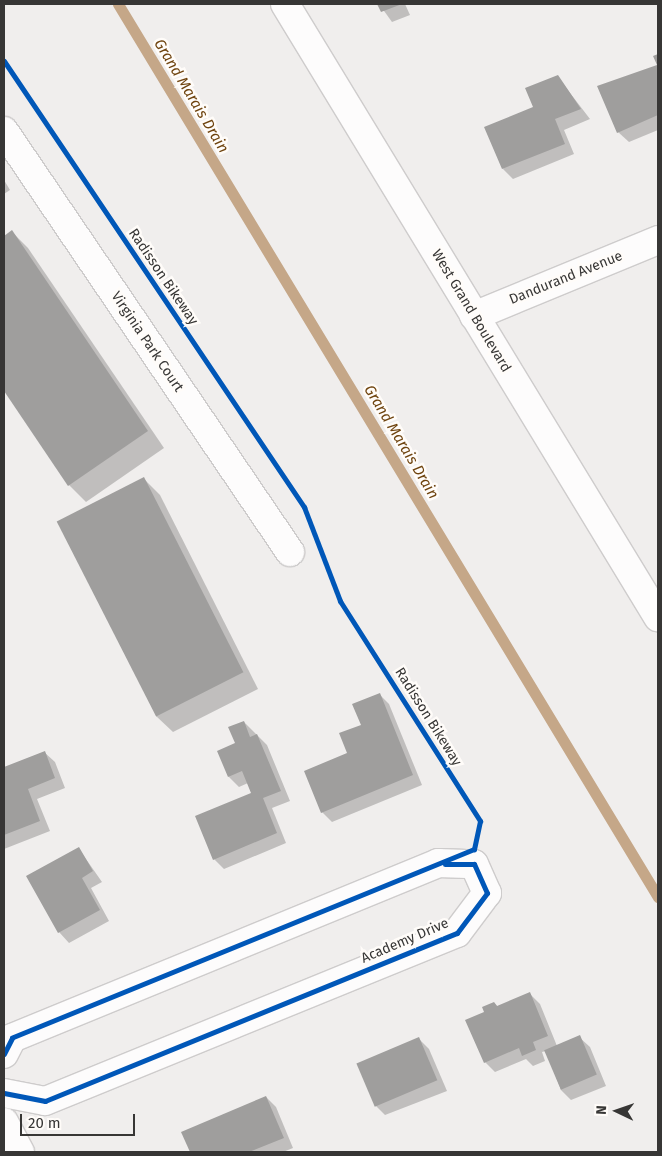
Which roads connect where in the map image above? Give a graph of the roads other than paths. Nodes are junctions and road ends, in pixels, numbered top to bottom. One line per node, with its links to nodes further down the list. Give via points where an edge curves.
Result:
1 (284, 4): 4 (street, West Grand Boulevard)
2 (4, 131): 5 (street, Virginia Park Court)
3 (658, 240): 4 (street, Dandurand Avenue)
4 (474, 316): 6 (street, West Grand Boulevard)
5 (290, 552)
6 (658, 617)
7 (4, 1054): 8 (street, Academy Drive, via 12,1038 438,863 474,864 487,893 456,933 45,1101)
8 (4, 1093)
9 (4, 1122): 10 (street)
10 (20, 1152)

